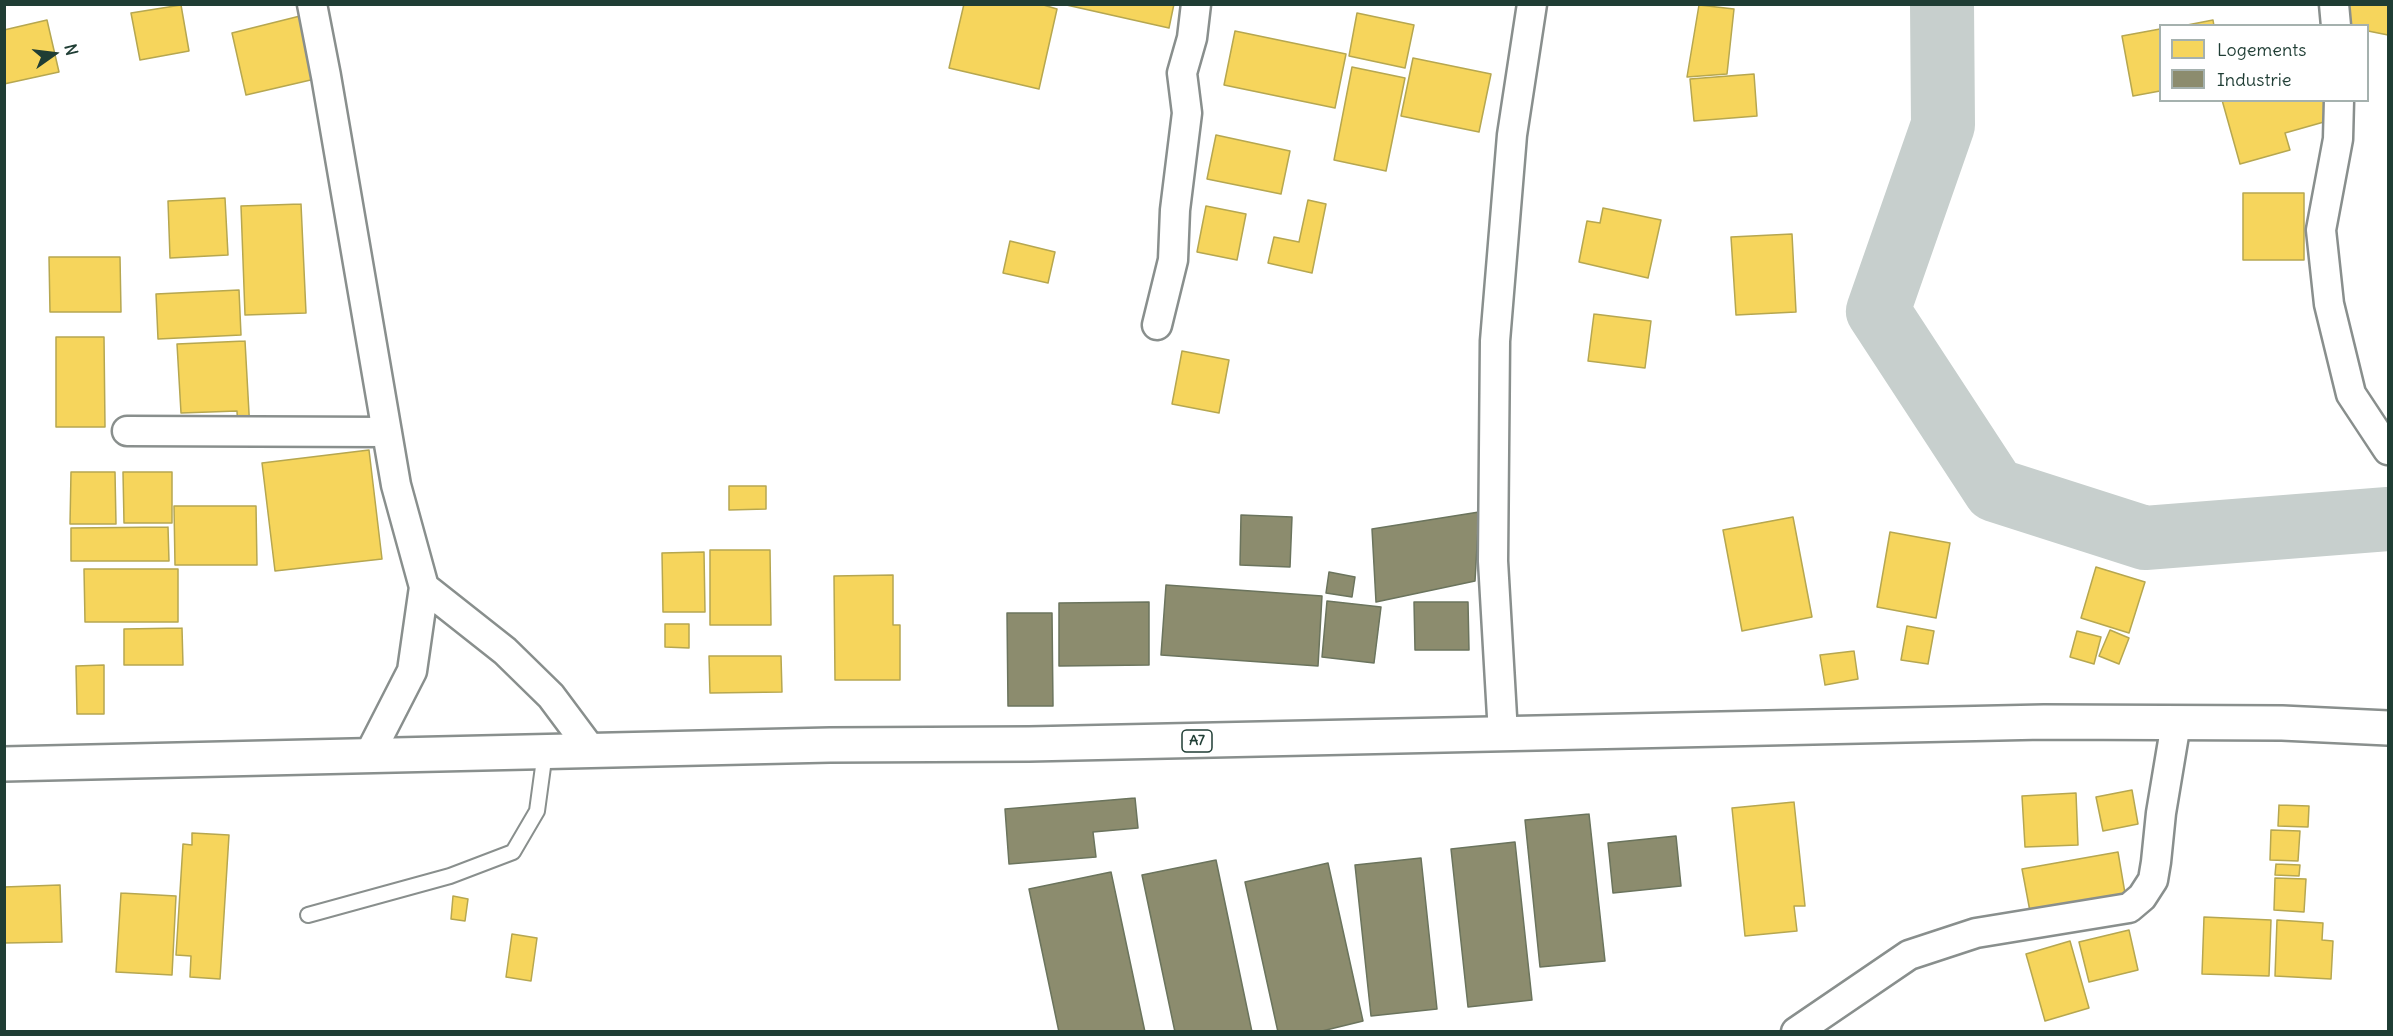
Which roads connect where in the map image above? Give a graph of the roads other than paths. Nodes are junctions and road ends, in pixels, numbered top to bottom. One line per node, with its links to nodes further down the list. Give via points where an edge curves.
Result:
1 (312, 4): 9 (street)
2 (1196, 4): 7 (street, via 1182,73 1187,113 1173,260)
3 (1532, 4): 14 (street, via 1512,135 1495,341 1493,561)
4 (2334, 4): 5 (street)
5 (2336, 24)
6 (2340, 102): 10 (street, via 2338,139 2321,230 2330,304 2351,394)
7 (1157, 325)
8 (127, 431): 9 (street)
9 (387, 432): 11 (street, via 396,485)
10 (2388, 450)
11 (424, 587): 15 (street, via 505,651 544,688); 17 (street, via 412,671)
12 (2176, 723): 13 (main road, A7); 14 (main road, A7, via 2044,722); 20 (street, via 2153,880 2129,908 1976,933 1909,955)
13 (2388, 728)
14 (1503, 734): 15 (main road, A7)
15 (592, 751): 16 (main road, A7)
16 (545, 752): 17 (main road, A7); 19 (lane, via 537,811 513,852 450,876)
17 (368, 757): 18 (main road, A7)
18 (4, 764)
19 (308, 915)
20 (1796, 1032)

